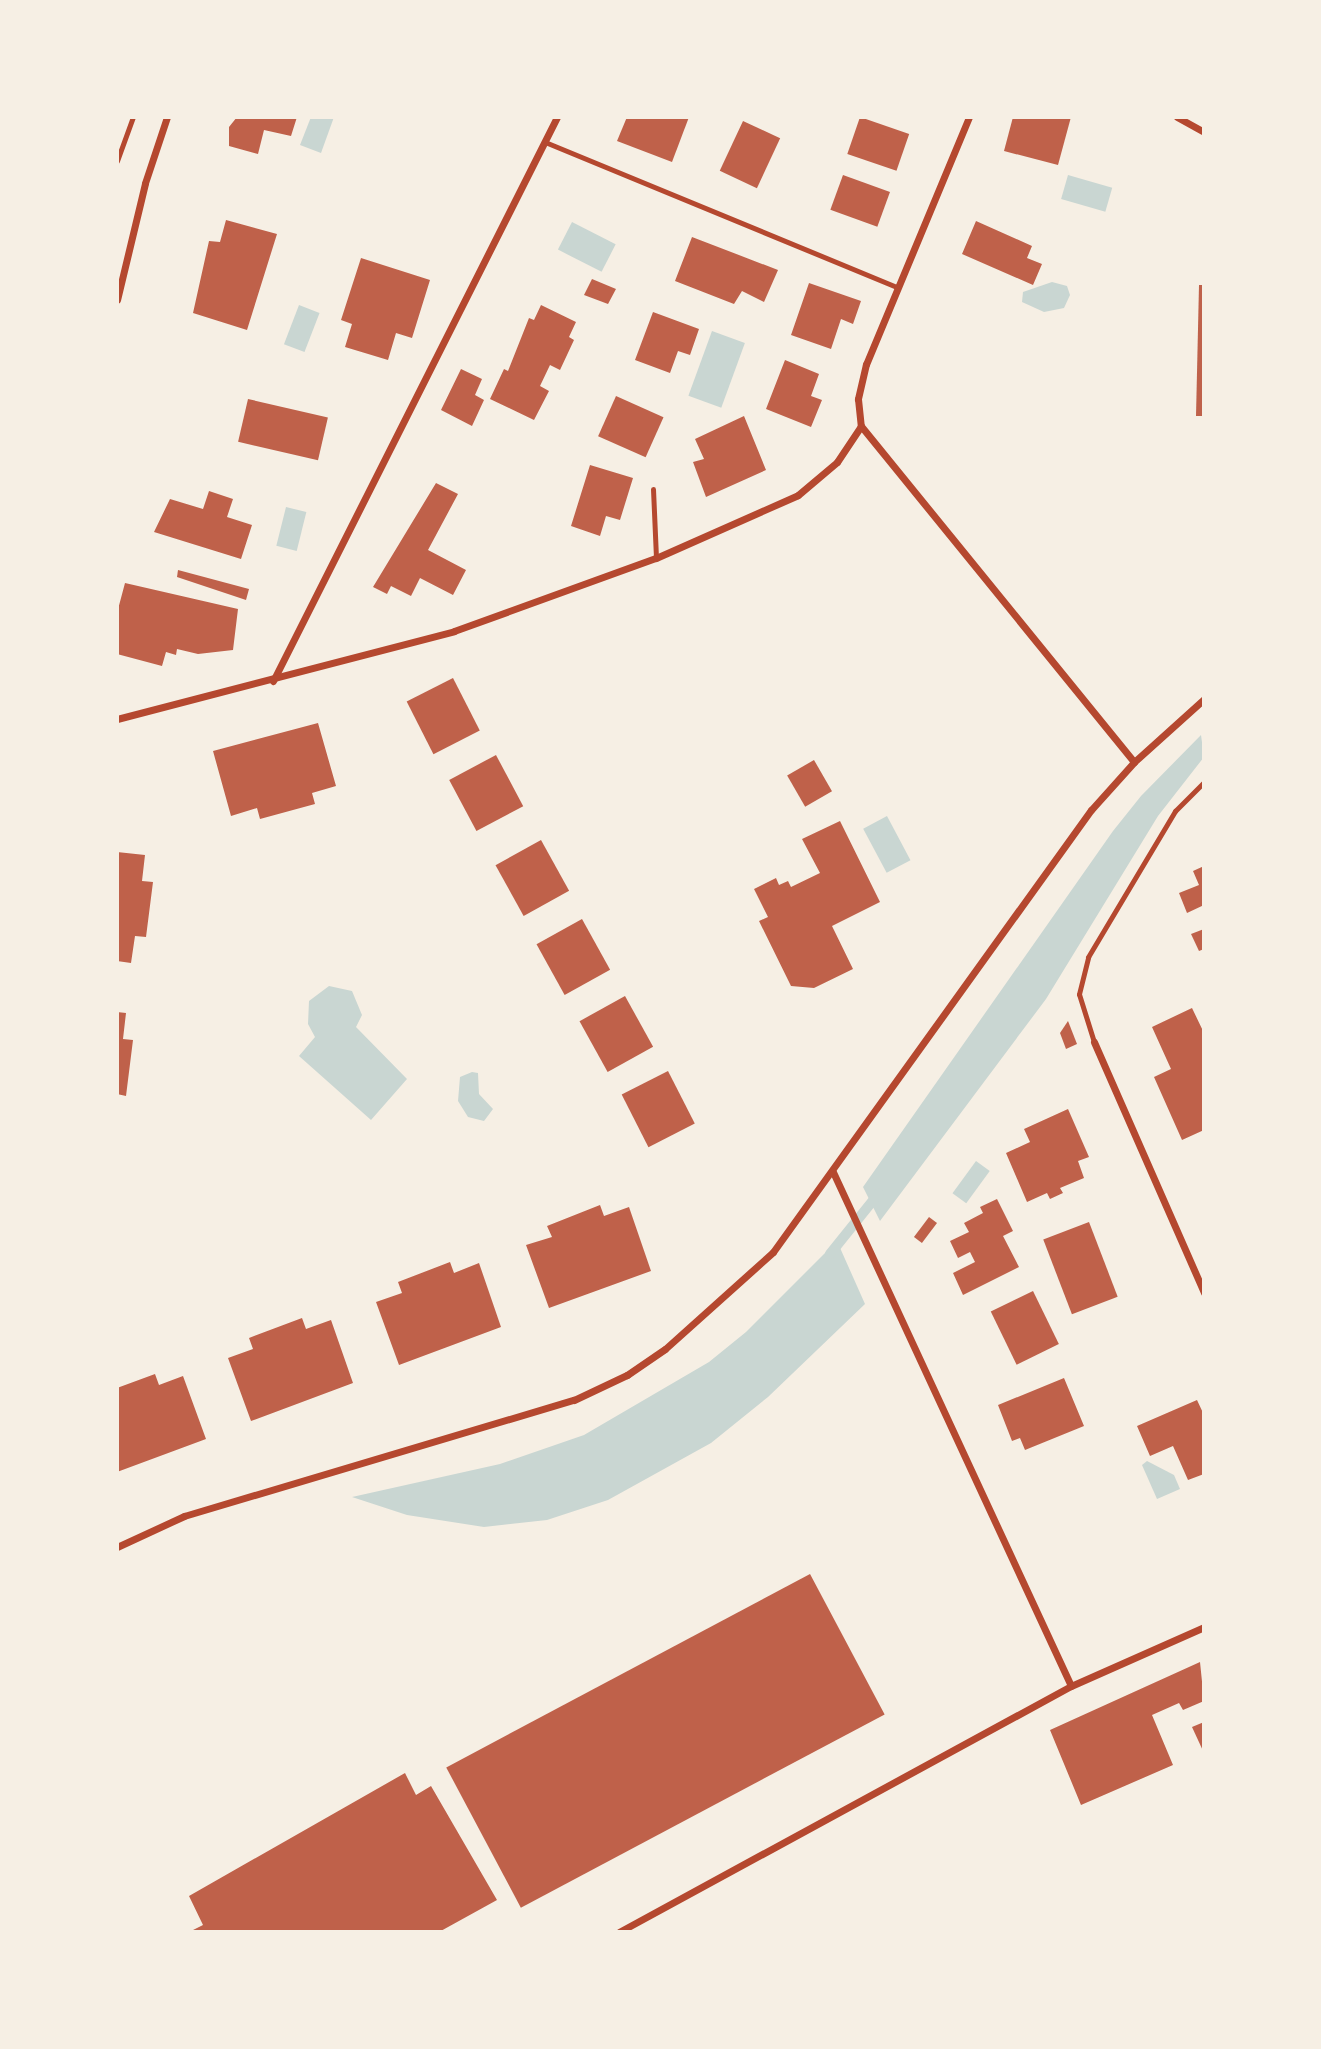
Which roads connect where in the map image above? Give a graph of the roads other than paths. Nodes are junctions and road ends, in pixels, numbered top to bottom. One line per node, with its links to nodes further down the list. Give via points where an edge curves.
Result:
1 (167, 117): 8 (street, via 145,183)
2 (557, 117): 6 (street)
3 (969, 117): 7 (street)
4 (1177, 117): 5 (street)
5 (1204, 132)
6 (545, 142): 7 (lane); 12 (street)
7 (897, 287): 9 (street, via 860,383)
8 (117, 300)
9 (861, 426): 11 (street, via 837,462 798,495); 15 (street)
10 (653, 489): 11 (lane)
11 (656, 558): 12 (street, via 506,616)
12 (272, 681): 14 (street)
13 (1204, 699): 15 (street)
14 (117, 719)
15 (1133, 762): 18 (street, via 1083,821)
16 (1204, 782): 17 (lane, via 1175,811 1088,957 1080,995)
17 (1094, 1042): 19 (street)
18 (833, 1172): 20 (street, via 773,1252 736,1290 665,1349 605,1387 461,1437 184,1516); 22 (street)
19 (1204, 1293)
20 (117, 1547)
21 (1204, 1627): 22 (street)
22 (1071, 1686): 23 (street)
23 (619, 1932)

